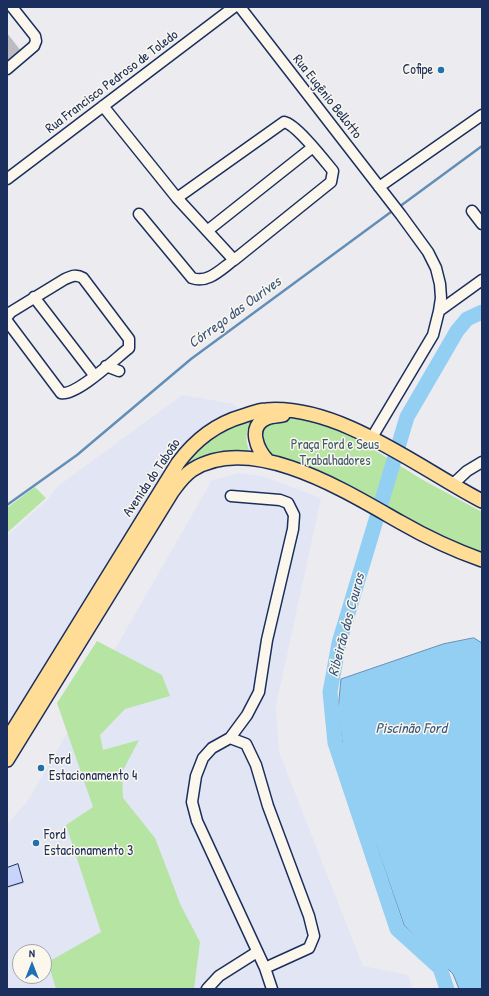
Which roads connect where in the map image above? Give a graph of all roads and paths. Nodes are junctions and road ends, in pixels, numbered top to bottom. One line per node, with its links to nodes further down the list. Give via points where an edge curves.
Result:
1 (12, 7): 4 (street, via 35,36 36,41 34,46)
2 (234, 7): 5 (street, Rua Francisco Pedroso de Toledo)
3 (240, 7): 9 (street, Rua Eugênio Bellotto)
4 (7, 69)
5 (103, 106): 8 (street, Rua Francisco Pedroso de Toledo); 10 (street)
6 (482, 115): 9 (street)
7 (314, 147): 10 (street, via 290,124 284,122); 14 (street); 15 (street, via 333,171 331,182)
8 (7, 179)
9 (379, 187): 18 (street, Rua Eugênio Bellotto, via 428,252 436,268 440,284)
10 (177, 198): 14 (street)
11 (472, 211): 13 (street)
12 (139, 214): 15 (street, via 192,278 199,281 207,279)
13 (482, 224)
14 (207, 231): 15 (street)
15 (234, 260)
16 (482, 280): 18 (street)
17 (34, 297): 19 (street); 21 (street, via 65,278 74,275 83,278 130,342 129,348); 23 (street)
18 (439, 311): 25 (street, Rua Eugênio Bellotto, via 433,335)
19 (7, 317)
20 (7, 321): 23 (street, via 61,394 70,393)
21 (106, 366): 22 (street); 23 (street)
22 (119, 371)
23 (94, 375)
24 (257, 417): 25 (main road, Avenida do Taboão, via 267,418 302,412 338,422); 26 (main road, via 256,439 259,450); 33 (main road, Avenida do Taboão, via 229,420 206,433 189,448)
25 (375, 441): 28 (main road)
26 (268, 461): 31 (main road, Avenida do Taboão, via 294,469 358,497 400,522); 34 (main road, Avenida do Taboão, via 216,461 192,470 182,479)
27 (482, 462): 28 (street)
28 (452, 485): 30 (main road)
29 (230, 496): 32 (street, via 280,500 288,503 294,515 267,640 259,692 247,715)
30 (482, 501)
31 (482, 560)
32 (230, 738): 35 (street, via 212,748 203,758 196,776 192,802 196,821); 36 (street, via 246,744 256,765 268,806 303,896 314,936 309,948)
33 (7, 740)
34 (7, 760)
35 (257, 952): 36 (street); 37 (street, via 219,976)
36 (265, 968): 38 (street)
37 (207, 989)
38 (272, 989)

